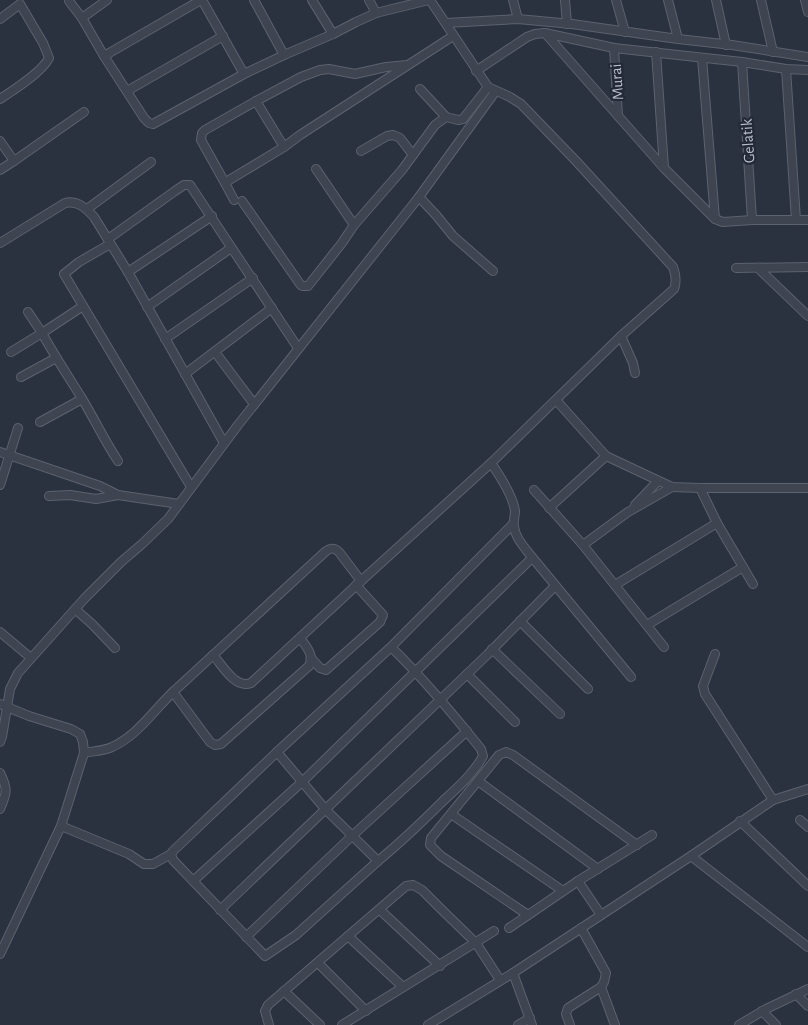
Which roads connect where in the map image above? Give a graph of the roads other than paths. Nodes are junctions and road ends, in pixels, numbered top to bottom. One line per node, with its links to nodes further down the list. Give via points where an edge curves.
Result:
1 (107, 0): 17 (street)
2 (201, 0): 25 (street); 33 (street)
3 (254, 0): 32 (street)
4 (312, 0): 24 (street)
5 (369, 0): 16 (street)
6 (430, 0): 16 (street); 20 (street)
7 (513, 0): 19 (street)
8 (565, 0): 21 (street)
9 (616, 0): 22 (street)
10 (668, 0): 27 (street)
11 (716, 0): 28 (street)
12 (761, 0): 31 (street)
13 (805, 0): 15 (street)
14 (69, 1): 17 (street)
15 (808, 12)
16 (376, 13): 24 (street)
17 (82, 18): 33 (street)
18 (0, 19): 45 (street, via 20,4 49,58)
19 (518, 19): 20 (street); 21 (street)
20 (446, 23): 26 (street)
21 (567, 24): 22 (street)
22 (625, 32): 27 (street)
23 (545, 33): 29 (street); 39 (street, via 527,37); 48 (street)
24 (333, 34): 32 (street)
25 (223, 36): 41 (street); 44 (street)
26 (453, 36): 37 (street); 39 (street)
27 (678, 39): 28 (street)
28 (726, 45): 31 (street)
29 (614, 48): 30 (street); 48 (street, Murai)
30 (656, 52): 35 (street); 56 (street)
31 (773, 52): 34 (street)
32 (284, 55): 41 (street)
33 (104, 56): 44 (street)
34 (808, 57)
35 (702, 58): 36 (street); 63 (street)
36 (742, 62): 38 (street); 64 (street, Gelatik)
37 (407, 65): 46 (street, via 355,74 320,70); 51 (street)
38 (786, 69): 40 (street); 65 (street)
39 (476, 70): 43 (street)
40 (808, 70)
41 (244, 74): 44 (street, via 153,124 144,118)
42 (420, 88): 49 (street)
43 (491, 90): 49 (street, via 482,93 463,119); 60 (street); 83 (street, via 521,104 673,267 674,289)
44 (127, 92)
45 (0, 99)
46 (256, 101): 51 (street); 59 (street, via 201,136)
47 (84, 112): 54 (street)
48 (618, 116): 56 (street)
49 (446, 117): 53 (street, via 435,125)
50 (0, 141): 54 (street)
51 (284, 147): 59 (street)
52 (361, 151): 53 (street, via 393,135)
53 (413, 155): 67 (street)
54 (14, 161): 58 (street)
55 (151, 162): 61 (street)
56 (664, 168): 63 (street)
57 (316, 169): 67 (street)
58 (0, 170)
59 (225, 183): 67 (street, via 302,286 311,284)
60 (419, 197): 74 (street, via 453,236); 85 (street)
61 (87, 209): 68 (street); 69 (street, via 65,203)
62 (212, 216): 68 (street, via 187,184 141,214); 70 (street); 75 (street)
63 (715, 219): 64 (street)
64 (752, 220): 65 (street)
65 (796, 220): 66 (street)
66 (808, 220)
67 (354, 225)
68 (109, 242): 75 (street); 77 (street, via 64,274)
69 (0, 243)
70 (231, 248): 76 (street); 78 (street)
71 (808, 267): 73 (street)
72 (736, 268): 73 (street)
73 (758, 268): 81 (street)
74 (493, 271)
75 (128, 272): 78 (street)
76 (253, 278): 79 (street); 84 (street)
77 (83, 306): 82 (street); 105 (street)
78 (147, 307): 84 (street)
79 (272, 308): 85 (street); 90 (street)
80 (28, 312): 82 (street)
81 (808, 316)
82 (42, 333): 86 (street); 88 (street)
83 (621, 336): 89 (street); 93 (street)
84 (165, 339): 90 (street)
85 (298, 348): 94 (street)
86 (11, 352)
87 (218, 356): 94 (street)
88 (56, 358): 91 (street); 92 (street)
89 (634, 373)
90 (185, 374): 97 (street)
91 (21, 377)
92 (82, 399): 95 (street); 101 (street)
93 (556, 400): 100 (street); 102 (street)
94 (254, 404): 97 (street)
95 (39, 422)
96 (18, 428): 99 (street)
97 (224, 443): 105 (street)
98 (0, 453): 99 (street)
99 (10, 456): 104 (street); 110 (street)
100 (606, 456): 103 (street); 113 (street)
101 (118, 461)
102 (491, 463): 116 (street, via 515,510); 120 (street)
103 (658, 481): 106 (street); 114 (street)
104 (0, 485)
105 (191, 487): 112 (street)
106 (672, 487): 107 (street); 114 (street)
107 (700, 488): 108 (street); 115 (street)
108 (808, 488)
109 (534, 490): 113 (street)
110 (118, 495): 111 (street, via 96,499); 112 (street)
111 (48, 496)
112 (179, 504): 124 (street)
113 (549, 508): 117 (street)
114 (628, 512): 117 (street)
115 (717, 523): 119 (street); 122 (street)
116 (513, 524): 118 (street); 129 (street)
117 (584, 545): 122 (street)
118 (532, 558): 123 (street); 137 (street)
119 (743, 567): 121 (street); 126 (street)
120 (359, 583): 128 (street); 134 (street, via 339,552 330,548); 136 (street, via 383,615 380,622 326,670)
121 (753, 584)
122 (615, 585): 126 (street)
123 (555, 586): 125 (street); 139 (street)
124 (75, 609): 131 (street); 135 (street)
125 (520, 621): 132 (street); 140 (street)
126 (647, 625): 130 (street)
127 (0, 632): 135 (street)
128 (300, 638): 134 (street, via 246,685 240,684); 136 (street)
129 (392, 646): 137 (street); 148 (street)
130 (664, 647)
131 (115, 648)
132 (492, 649): 138 (street); 144 (street)
133 (715, 654): 154 (street, via 703,686 705,694)
134 (213, 655): 141 (street)
135 (31, 658): 143 (street, via 18,673)
136 (312, 659): 141 (street, via 309,666 221,744 210,742)
137 (416, 670): 142 (street); 151 (street)
138 (467, 674): 142 (street); 145 (street)
139 (631, 677)
140 (588, 689)
141 (173, 692): 149 (street, via 127,738 111,748)
142 (441, 699): 146 (street); 156 (street)
143 (4, 706): 147 (street); 149 (street, via 80,734)
144 (560, 714)
145 (515, 722)
146 (467, 731): 163 (street); 167 (street, via 482,749 480,762)
147 (0, 742)
148 (277, 752): 151 (street); 165 (street)
149 (84, 753): 160 (street)
150 (0, 773): 155 (street, via 7,793)
151 (302, 782): 156 (street); 169 (street)
152 (477, 782): 157 (street); 164 (street, via 499,754 506,752); 168 (street)
153 (808, 789): 154 (street)
154 (773, 800): 159 (street)
155 (0, 809)
156 (326, 810): 163 (street); 173 (street)
157 (451, 814): 172 (street); 175 (street, via 430,844 441,856)
158 (800, 820): 161 (street)
159 (740, 821): 166 (street); 171 (street)
160 (62, 826): 165 (street, via 144,864 153,864); 184 (street)
161 (808, 827)
162 (652, 835): 164 (street)
163 (352, 836): 167 (street); 181 (street)
164 (637, 845): 168 (street)
165 (171, 854): 169 (street)
166 (691, 856): 176 (street); 183 (street)
167 (378, 861): 181 (street, via 296,935 265,956)
168 (598, 869): 170 (street)
169 (193, 881): 173 (street)
170 (578, 881): 172 (street); 176 (street)
171 (808, 886)
172 (563, 891): 175 (street)
173 (220, 910): 181 (street)
174 (380, 910): 180 (street); 182 (street, via 406,886 413,885); 186 (street)
175 (528, 915): 177 (street)
176 (602, 915): 178 (street)
177 (509, 928)
178 (581, 928): 187 (street); 190 (street, via 606,974)
179 (494, 932): 182 (street)
180 (348, 936): 185 (street); 189 (street)
181 (246, 937)
182 (476, 943): 186 (street); 188 (street)
183 (808, 947)
184 (0, 954)
185 (318, 963): 192 (street); 195 (street)
186 (440, 966): 189 (street)
187 (513, 973): 188 (street); 197 (street)
188 (500, 980): 201 (street)
189 (403, 987): 195 (street)
190 (601, 987): 203 (street, via 568,1008); 204 (street)
191 (808, 988): 193 (street)
192 (284, 991): 198 (street, via 265,1011); 199 (street)
193 (796, 994): 194 (street); 196 (street)
194 (808, 1006)
195 (366, 1011): 200 (street)
196 (762, 1011): 205 (street); 206 (street)
197 (531, 1022): 202 (street)
198 (269, 1025)
199 (320, 1025)
200 (342, 1025)
201 (428, 1025)
202 (518, 1025)
203 (570, 1025)
204 (615, 1025)
205 (740, 1025)
206 (776, 1025)

